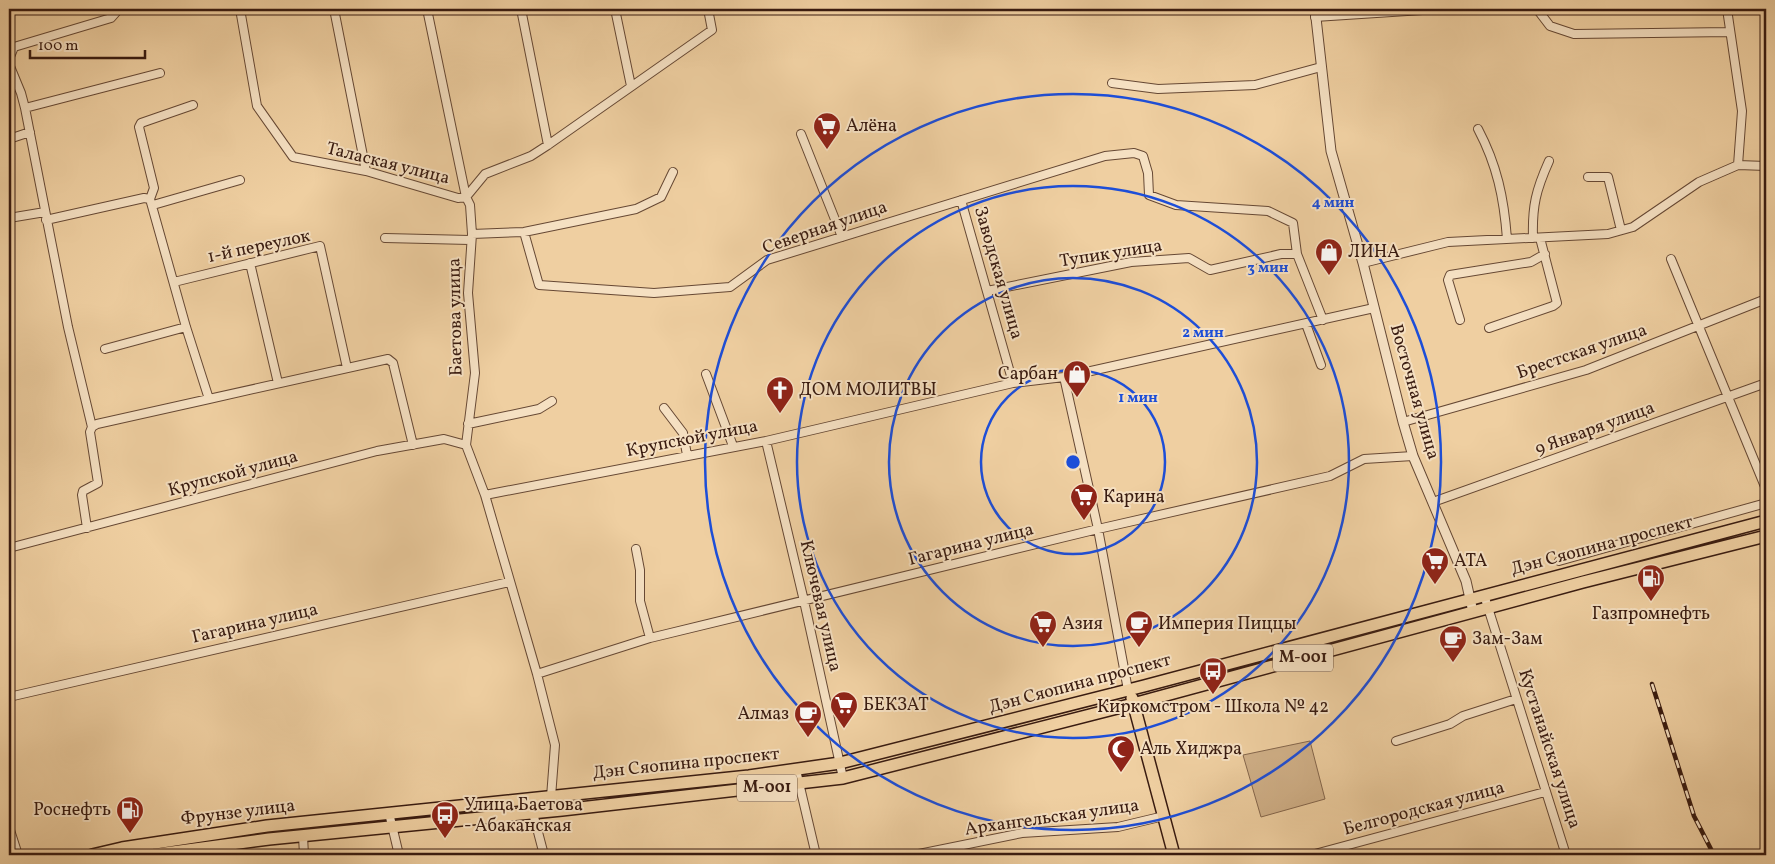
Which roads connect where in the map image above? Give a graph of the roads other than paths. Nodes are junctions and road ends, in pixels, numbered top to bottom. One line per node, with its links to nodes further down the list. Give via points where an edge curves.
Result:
1 (119, 9): 13 (street, via 111,18 14,47)
2 (240, 9): 29 (street, Талаская улица, via 257,106 293,157)
3 (334, 9): 29 (street)
4 (427, 9): 33 (street, Баетова улица)
5 (521, 9): 25 (street)
6 (616, 9): 18 (street)
7 (708, 9): 18 (street, Талаская улица, via 712,30)
8 (1438, 9): 11 (street)
9 (1537, 9): 12 (street, via 1550,26 1574,34)
10 (1727, 9): 12 (street)
11 (1315, 13): 15 (street)
12 (1730, 32): 27 (street, via 1742,111)
13 (9, 59)
14 (9, 64): 20 (street)
15 (1321, 67): 17 (street, via 1255,85 1158,89); 49 (street, via 1331,151)
16 (160, 73): 20 (street)
17 (1112, 83)
18 (631, 86): 25 (street, Талаская улица)
19 (192, 105): 35 (street, via 139,127 154,188)
20 (25, 108): 22 (street)
21 (1478, 129): 43 (street, via 1504,202)
22 (30, 132): 24 (street); 36 (street)
23 (801, 134): 41 (street)
24 (9, 139)
25 (548, 146): 33 (street, Талаская улица, via 485,174)
26 (1549, 161): 44 (street, via 1535,195)
27 (1738, 165): 28 (street); 38 (street, via 1699,182 1633,226)
28 (1766, 167)
29 (366, 171): 33 (street, Талаская улица)
30 (673, 172): 39 (street, via 661,197 636,209)
31 (1588, 177): 38 (street, via 1608,177)
32 (240, 180): 35 (street)
33 (466, 198): 40 (street, Баетова улица, via 470,205)
34 (961, 200): 41 (street, Северная улица); 45 (street, Северная улица, via 1105,156 1134,153 1143,156 1149,195 1176,205 1268,211 1293,223); 51 (street, Заводская улица)
35 (152, 202): 36 (street, via 144,198); 50 (street)
36 (45, 216): 37 (street); 74 (street)
37 (9, 218)
38 (1621, 230): 44 (street, via 1608,234)
39 (524, 232): 40 (street); 41 (street, Северная улица, via 539,285 654,293 730,287 767,260)
40 (471, 237): 42 (street); 73 (street, Баетова улица, via 468,293 475,372)
41 (842, 237)
42 (385, 238)
43 (1507, 238): 44 (street); 49 (street, via 1448,242)
44 (1536, 238): 46 (street)
45 (1297, 254): 51 (street, Тупик улица, via 1281,254 1210,270 1189,258 1131,262); 54 (street)
46 (1544, 254): 55 (street, via 1531,262 1450,274 1448,280); 59 (street, via 1557,303)
47 (1671, 259): 57 (street)
48 (250, 263): 50 (street, 1-й переулок); 62 (street, 1-й переулок, via 320,246); 67 (street)
49 (1363, 263): 53 (street, Восточная улица)
50 (174, 282): 58 (street)
51 (987, 291): 65 (street, Заводская улица)
52 (1766, 299): 57 (street, Брестская улица)
53 (1374, 308): 54 (street, Крупской улица); 72 (street, Восточная улица)
54 (1323, 320): 56 (street, Крупской улица)
55 (1460, 320)
56 (1306, 324): 61 (street); 64 (street, Крупской улица)
57 (1699, 326): 68 (street); 72 (street, Брестская улица, via 1586,370)
58 (186, 327): 60 (street); 69 (street)
59 (1489, 328)
60 (105, 349)
61 (1321, 365)
62 (346, 368): 67 (street); 76 (street, via 388,359 393,362)
63 (706, 374): 78 (street)
64 (1064, 377): 65 (street, Крупской улица); 87 (street)
65 (1013, 383): 75 (street, Крупской улица)
66 (1766, 383): 68 (street, 9 Января улица)
67 (278, 384): 69 (street)
68 (1728, 397): 81 (street); 83 (street, 9 Января улица)
69 (209, 399): 74 (street)
70 (552, 401): 73 (street, via 539,409)
71 (664, 408): 79 (street, via 682,433)
72 (1403, 422): 80 (street, Восточная улица)
73 (468, 424): 77 (street, Баетова улица)
74 (92, 427): 86 (street, via 90,432 98,483 82,495)
75 (766, 441): 78 (street, Крупской улица); 95 (street, Ключевая улица)
76 (413, 445): 77 (street, Крупской улица, via 444,439); 86 (street, Крупской улица, via 377,451)
77 (466, 445): 82 (street, Баетова улица)
78 (733, 446): 79 (street, Крупской улица)
79 (687, 455): 82 (street, Крупской улица)
80 (1413, 456): 83 (street, Восточная улица); 87 (street, Гагарина улица, via 1364,459 1330,476)
81 (1766, 489)
82 (485, 496): 92 (street, Баетова улица)
83 (1433, 502): 94 (street, Восточная улица, via 1466,580)
84 (1766, 503): 91 (street)
85 (1766, 521): 93 (main road, Дэн Сяопина проспект / M-001)
86 (87, 528): 89 (street, Крупской улица)
87 (1098, 529): 95 (street, Гагарина улица); 100 (street)
88 (1766, 536): 96 (main road, Дэн Сяопина проспект / M-001)
89 (9, 548)
90 (636, 549): 98 (street, via 640,601)
91 (1559, 561)
92 (509, 582): 99 (street, Баетова улица); 101 (street, Гагарина улица)
93 (1484, 595): 94 (main road, Дэн Сяопина проспект / M-001); 96 (street, Кустанайская улица)
94 (1470, 599): 97 (street, Восточная улица); 100 (main road, Дэн Сяопина проспект / M-001)
95 (804, 601): 98 (street, Гагарина улица); 105 (street, Ключевая улица)
96 (1488, 608): 97 (main road, Дэн Сяопина проспект / M-001); 102 (street, Кустанайская улица)
97 (1473, 612): 103 (main road, Дэн Сяопина проспект / M-001)
98 (650, 638): 99 (street, Гагарина улица)
99 (537, 674): 110 (street, Баетова улица, via 554,745)
100 (1128, 690): 103 (main road); 105 (main road, Дэн Сяопина проспект / M-001)
101 (9, 697)
102 (1516, 699): 104 (street); 109 (street, Кустанайская улица)
103 (1133, 704): 107 (main road, Дэн Сяопина проспект / M-001); 113 (main road)
104 (1396, 741)
105 (840, 763): 106 (main road, Дэн Сяопина проспект / M-001); 107 (street, Ключевая улица)
106 (796, 770): 108 (street); 110 (main road, Дэн Сяопина проспект / M-001)
107 (843, 778): 108 (main road, Дэн Сяопина проспект / M-001)
108 (799, 784): 112 (main road, Дэн Сяопина проспект / M-001); 123 (street)
109 (1545, 792): 126 (street, Белгородская улица); 127 (street, Кустанайская улица)
110 (550, 797): 111 (main road, Дэн Сяопина проспект / M-001)
111 (389, 813): 115 (street); 118 (main road, Фрунзе улица / M-001, via 192,836)
112 (533, 813): 115 (main road, Дэн Сяопина проспект / M-001); 122 (street)
113 (1164, 816): 124 (street, Архангельская улица, via 1118,827 1022,833); 125 (main road)
114 (9, 826): 117 (street)
115 (392, 826): 116 (main road, Фрунзе улица / M-001); 121 (street)
116 (303, 836): 119 (main road, Фрунзе улица / M-001); 120 (street)
117 (18, 855)
118 (92, 855)
119 (150, 855)
120 (304, 855)
121 (398, 855)
122 (544, 855)
123 (816, 855)
124 (914, 855)
125 (1174, 855)
126 (1310, 855)
127 (1566, 855)

